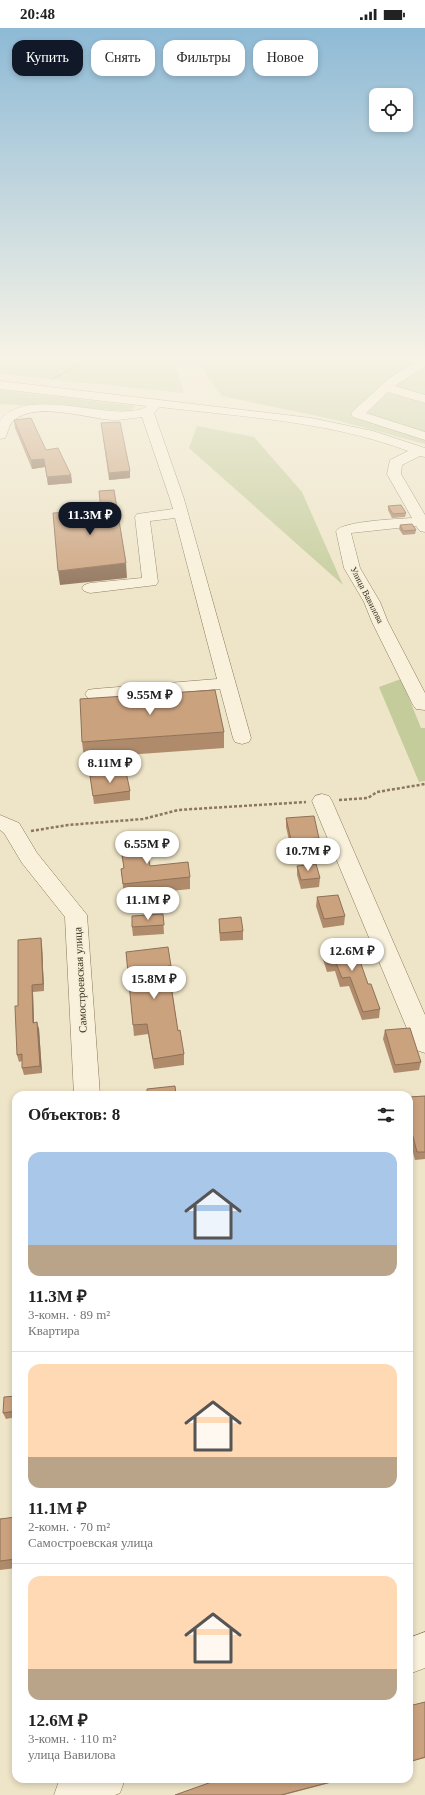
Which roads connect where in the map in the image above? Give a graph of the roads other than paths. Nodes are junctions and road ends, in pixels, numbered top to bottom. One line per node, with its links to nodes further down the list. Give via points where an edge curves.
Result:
1 (156, 440): 4 (street)
2 (391, 440): 3 (street)
3 (422, 452): 5 (street, via 395,463 394,474)
4 (178, 506): 6 (street, via 142,517 150,582); 7 (street)
5 (423, 524): 9 (street, Улица Вавилова, via 348,528 343,531 352,568 372,602)
6 (90, 588)
7 (228, 683): 8 (street); 10 (street)
8 (94, 694)
9 (422, 705)
10 (242, 738)
11 (322, 801): 13 (street)
12 (8, 827): 14 (street, Самостроевская улица, via 29,858 76,915)
13 (425, 1043)
14 (87, 1091)
15 (425, 1650): 16 (street)
16 (413, 1654)
17 (98, 1783): 18 (street)
18 (73, 1795)

